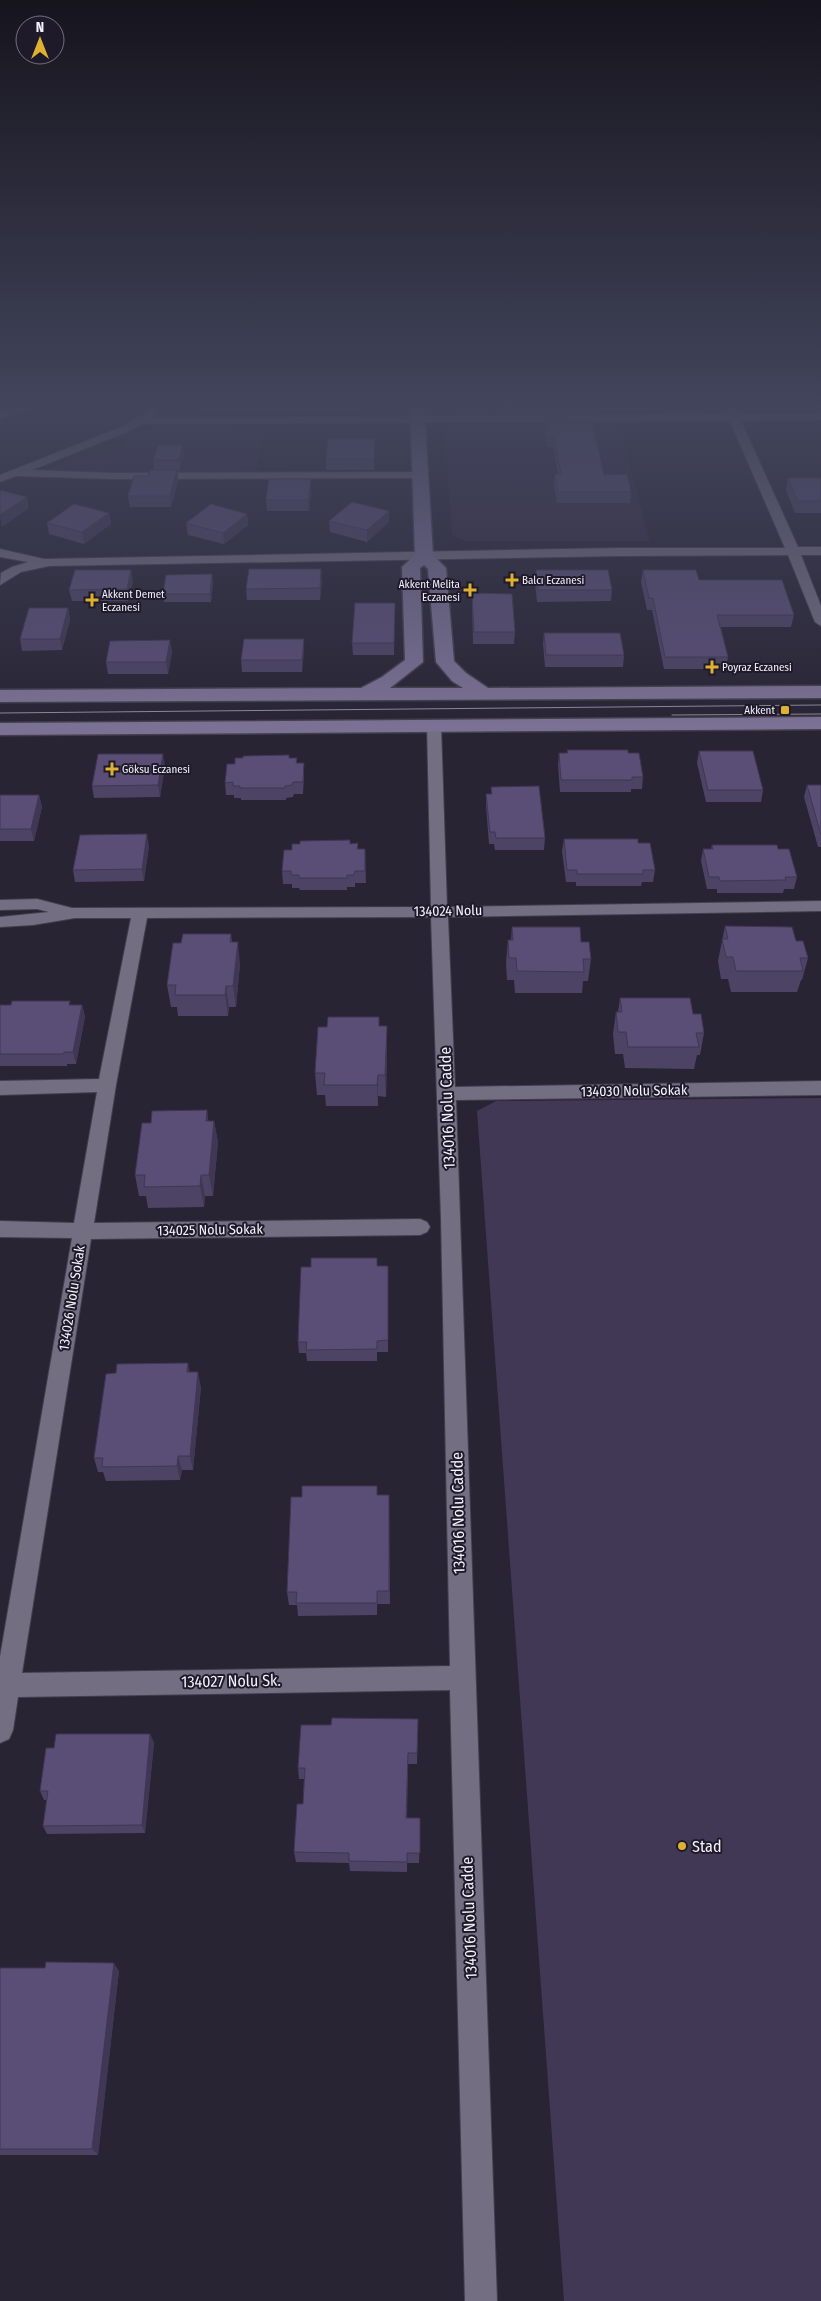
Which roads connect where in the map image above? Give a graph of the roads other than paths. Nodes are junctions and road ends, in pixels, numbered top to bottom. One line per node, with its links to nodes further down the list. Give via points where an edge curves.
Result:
1 (422, 512): 6 (main road)
2 (776, 512): 3 (street)
3 (793, 551): 4 (street); 6 (street); 9 (street)
4 (821, 551)
5 (0, 553): 7 (street)
6 (424, 556): 7 (street); 12 (main road, via 411,567 414,662); 13 (main road, via 437,568 444,662)
7 (49, 562): 8 (street, via 23,565)
8 (0, 581)
9 (821, 622)
10 (0, 688): 15 (main road)
11 (821, 692): 13 (main road)
12 (365, 694): 13 (main road); 15 (main road)
13 (483, 694)
14 (0, 696): 15 (main road)
15 (34, 696)
16 (821, 723): 17 (main road)
17 (434, 725): 18 (main road); 23 (street, 134016 Nolu Cadde)
18 (4, 731)
19 (0, 905): 21 (street, 134024 Nolu, via 37,904)
20 (821, 906): 23 (street, 134024 Nolu)
21 (75, 912): 22 (street, 134024 Nolu); 24 (street, 134024 Nolu)
22 (140, 912): 23 (street, 134024 Nolu); 25 (street, 134026 Nolu Sokak)
23 (439, 912): 28 (street, 134016 Nolu Cadde)
24 (0, 922)
25 (107, 1085): 26 (street); 31 (street, 134026 Nolu Sokak)
26 (0, 1088)
27 (821, 1088): 28 (street, 134030 Nolu Sokak)
28 (447, 1094): 32 (street, 134016 Nolu Cadde)
29 (420, 1227): 31 (street, 134025 Nolu Sokak)
30 (0, 1229): 31 (street, 134025 Nolu Sokak)
31 (82, 1231): 33 (street, 134026 Nolu Sokak)
32 (462, 1678): 33 (street, 134027 Nolu Sk.); 35 (street, 134016 Nolu Cadde)
33 (4, 1684): 34 (street, 134026 Nolu Sokak)
34 (0, 1730)
35 (481, 2301)

